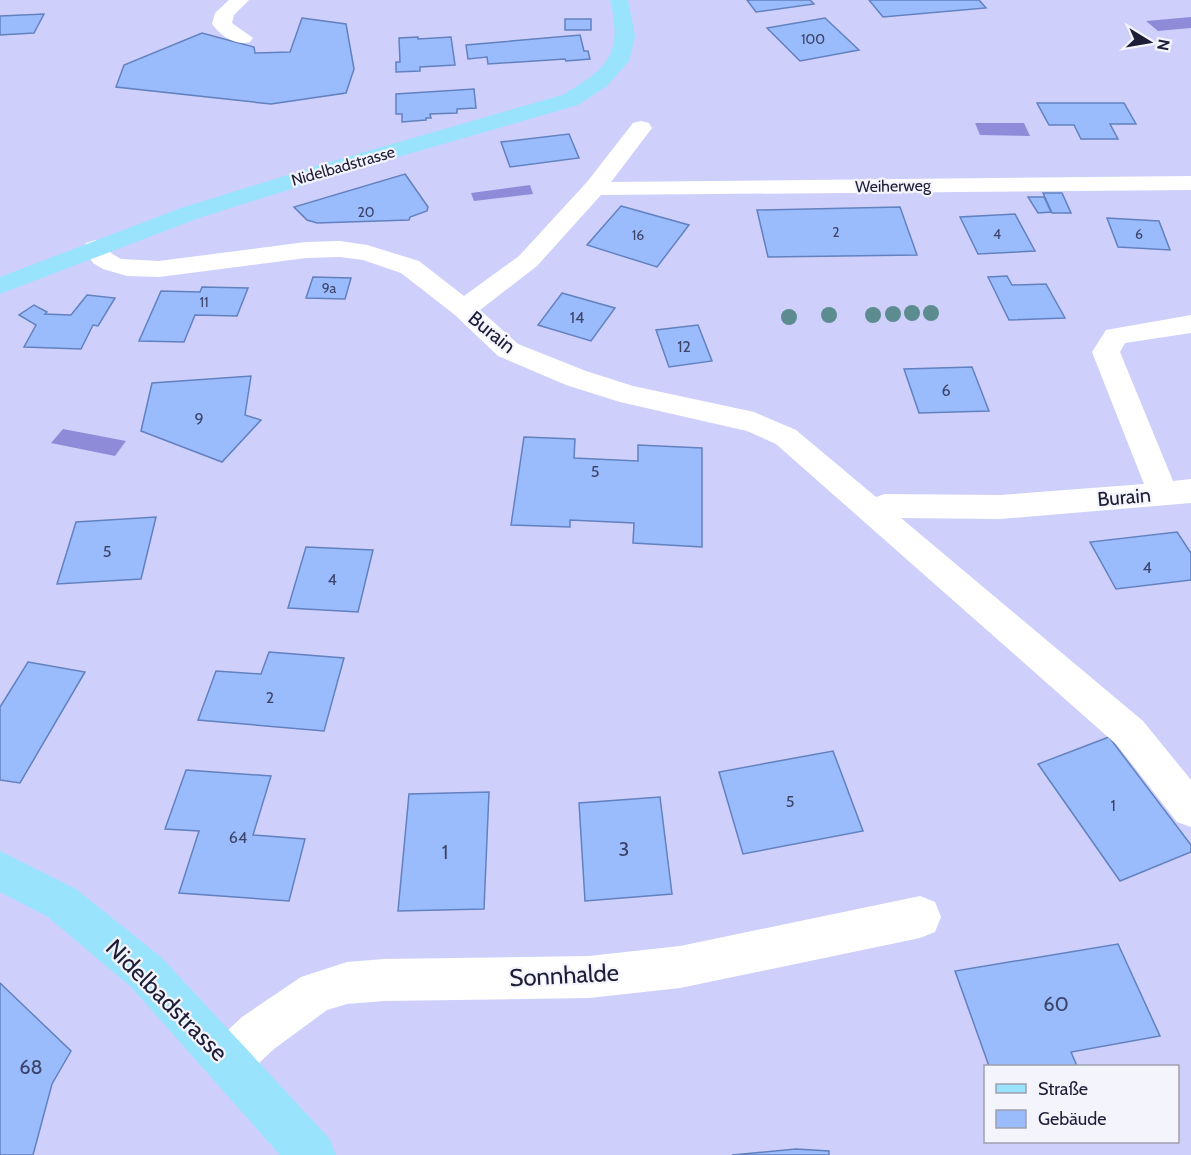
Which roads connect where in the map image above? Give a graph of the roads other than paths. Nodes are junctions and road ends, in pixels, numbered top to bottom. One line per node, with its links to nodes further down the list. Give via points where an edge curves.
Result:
1 (240, 0): 3 (street, via 225,13 222,24)
2 (619, 0): 7 (main road, Nidelbadstrasse, via 625,37 618,64 598,84 570,100 190,213)
3 (243, 38)
4 (641, 128): 6 (street)
5 (1191, 183): 6 (street, Weiherweg)
6 (595, 187): 9 (street, via 528,261)
7 (95, 249): 8 (main road, Nidelbadstrasse); 9 (street, Burain, via 112,264 159,269 306,250 367,253 410,267)
8 (0, 286)
9 (464, 309): 12 (street, Burain, via 508,350 576,378 630,395 754,423 786,437)
10 (1191, 324): 11 (street, Burain, via 1116,336 1106,352)
11 (1177, 492): 12 (street, Burain, via 1000,507 885,506)
12 (874, 511): 13 (street, Burain, via 1130,733)
13 (1191, 809)
14 (0, 871): 16 (main road, Nidelbadstrasse, via 62,903 98,931 146,972)
15 (920, 917): 16 (street, Sonnhalde, via 680,967 589,977 347,983 316,993 258,1033)
16 (228, 1061): 17 (main road, Nidelbadstrasse)
17 (312, 1155)

